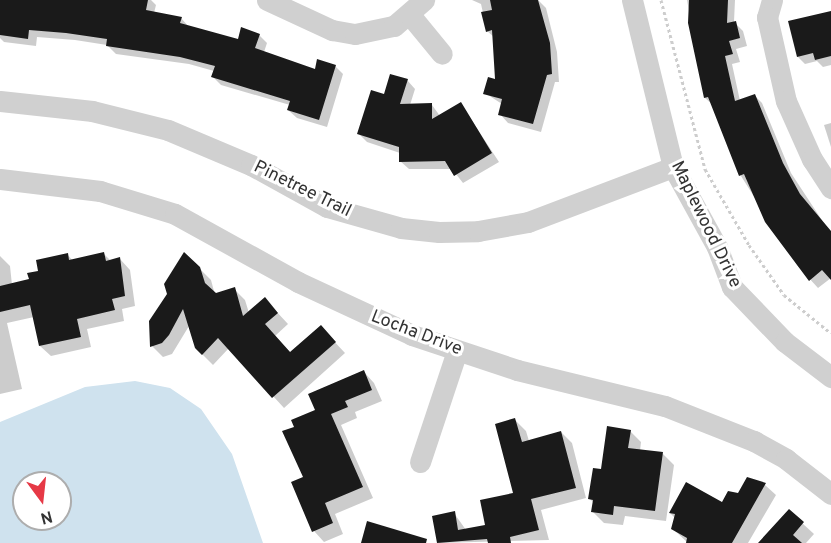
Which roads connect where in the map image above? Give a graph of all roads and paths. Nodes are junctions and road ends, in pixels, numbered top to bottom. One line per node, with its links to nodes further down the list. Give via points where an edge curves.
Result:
1 (267, 0): 5 (street, via 342,33 381,30)
2 (633, 0): 8 (street, Maplewood Drive)
3 (661, 0): 11 (path, via 705,169 749,245 784,295)
4 (772, 0): 10 (street, via 767,17 786,101 812,159)
5 (417, 8): 6 (street)
6 (442, 54)
7 (0, 101): 8 (street, Pinetree Trail, via 92,111 168,130 251,165 327,207 363,220 420,230 478,231 528,222)
8 (674, 167): 13 (street, Maplewood Drive, via 717,247 732,287 785,342)
9 (0, 179): 12 (street, Locha Drive, via 100,191 175,214 354,310)
10 (831, 188)
11 (831, 333)
12 (458, 351): 14 (street); 15 (street, Locha Drive, via 694,416 786,459)
13 (831, 377)
14 (420, 462)
15 (831, 494)

